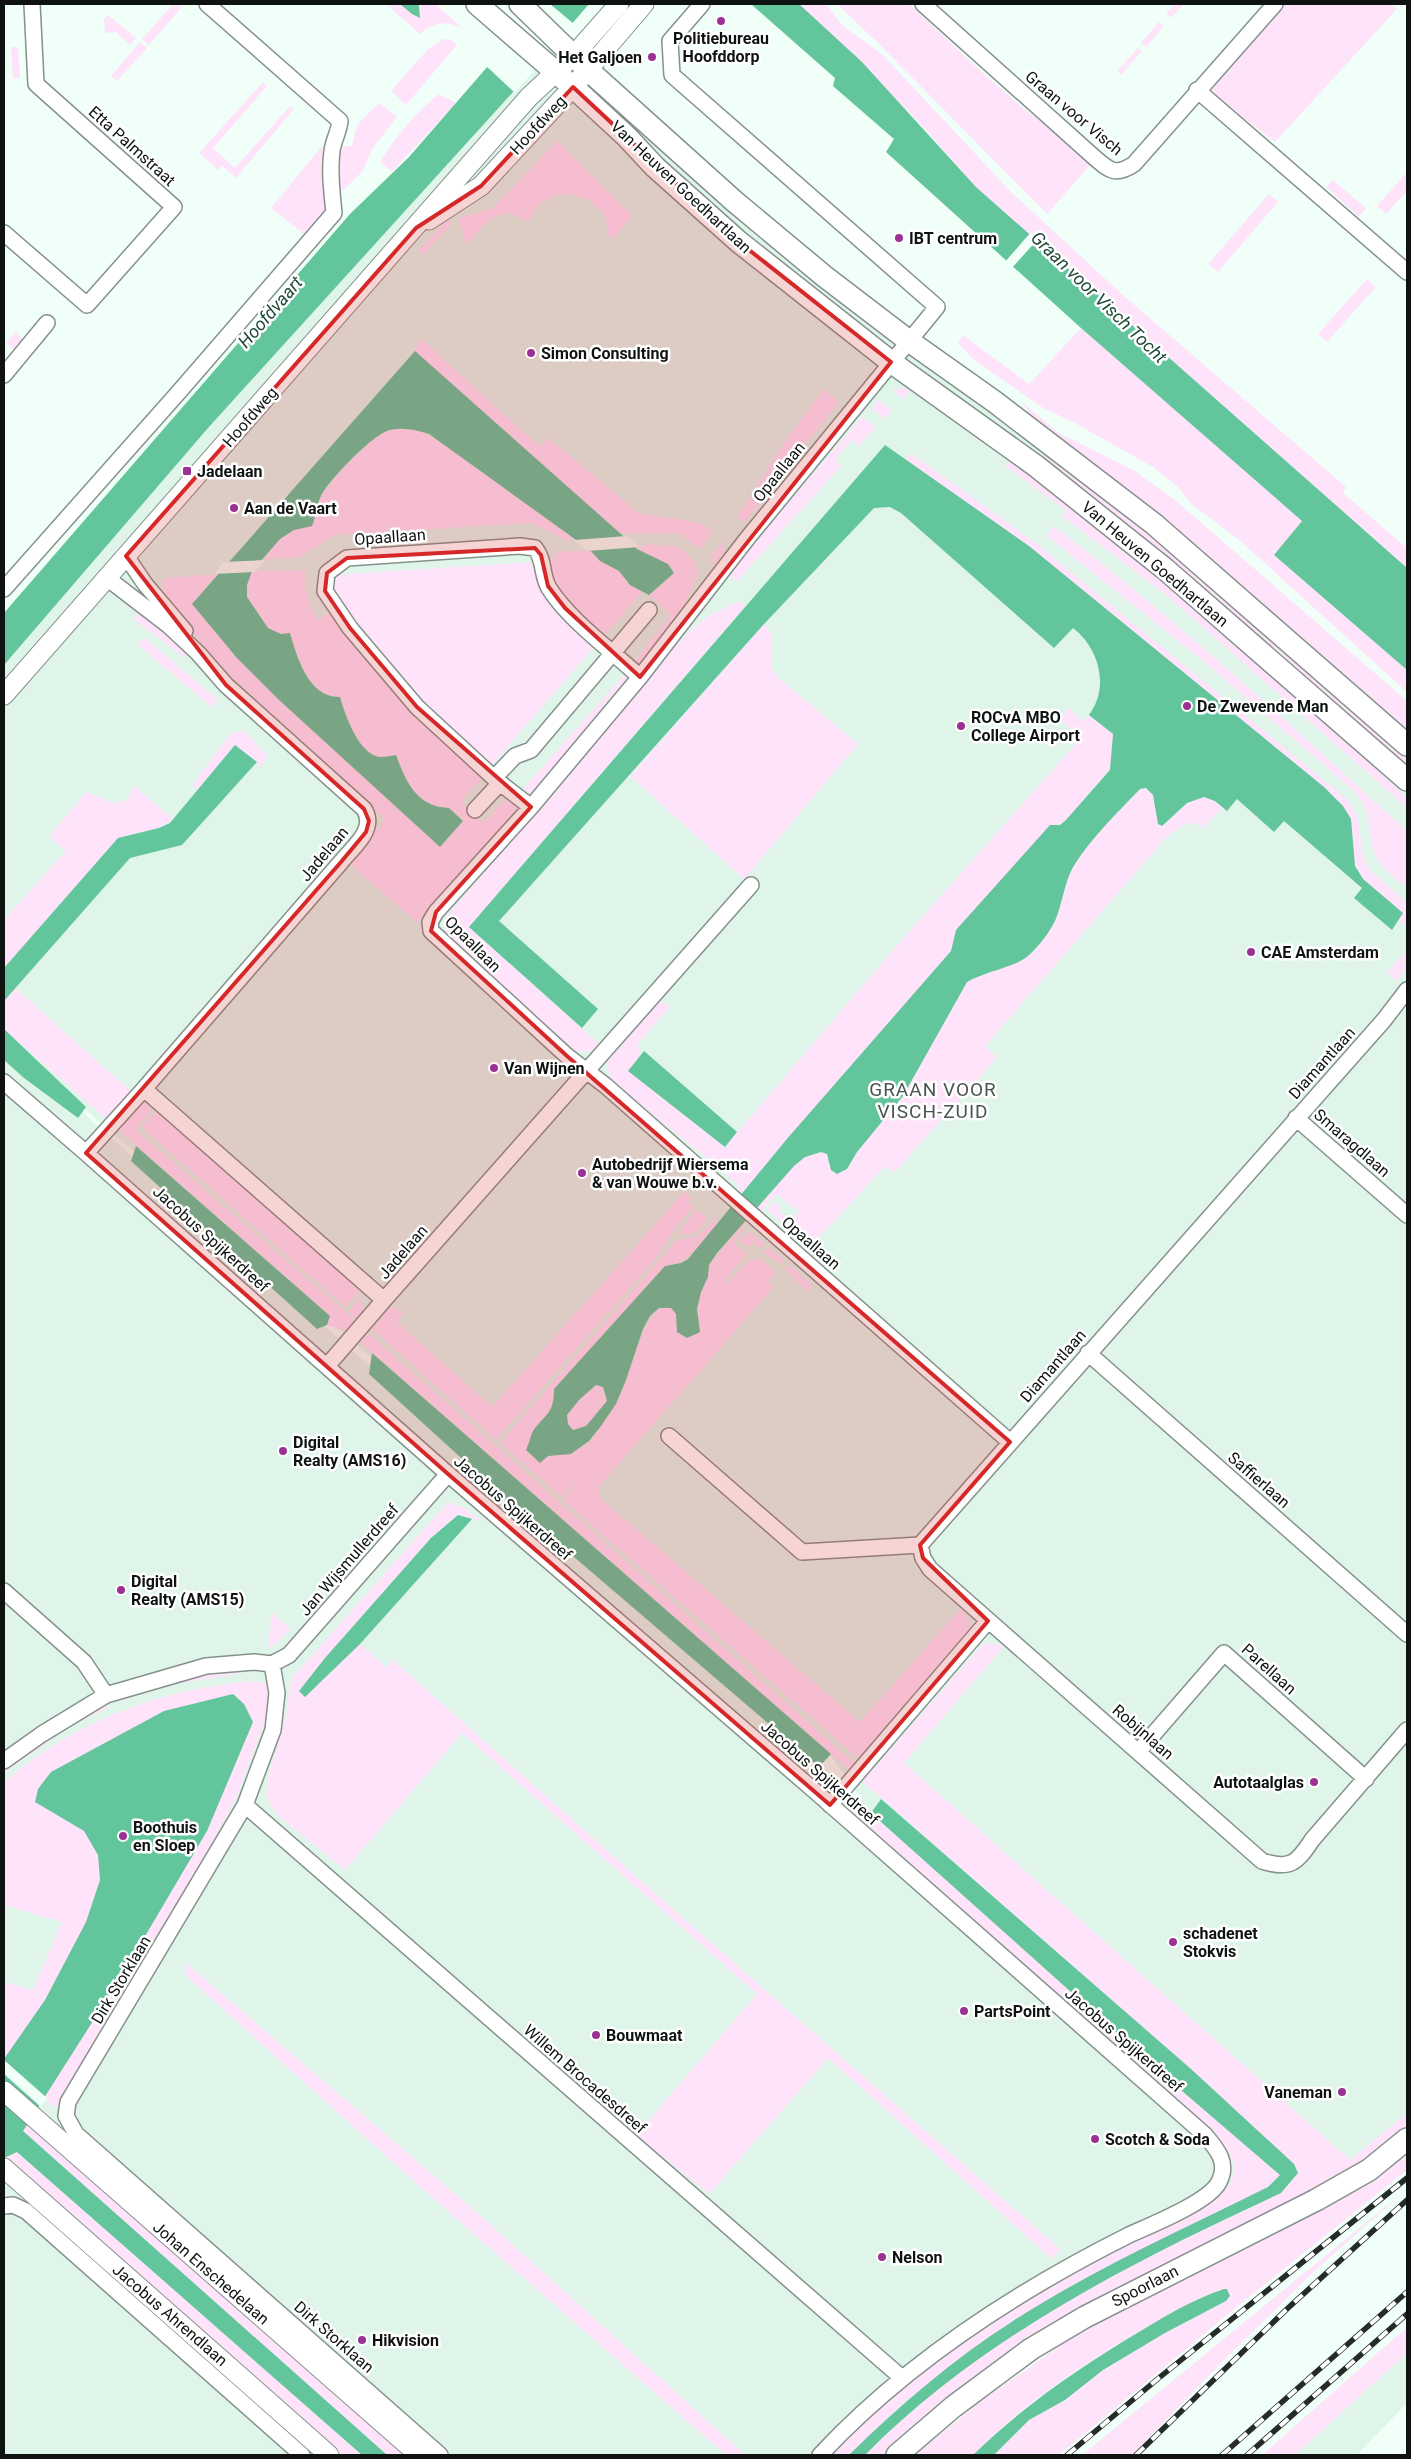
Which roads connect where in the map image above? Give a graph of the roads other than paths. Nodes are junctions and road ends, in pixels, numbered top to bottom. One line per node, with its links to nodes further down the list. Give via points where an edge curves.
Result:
1 (32, 4): 15 (street, Etta Palmstraat, via 36,84 174,207 87,305)
2 (207, 4): 23 (street, via 340,121 331,162 334,213)
3 (478, 4): 11 (main road, Van Heuven Goedhartlaan)
4 (619, 4): 10 (street, Hoofdweg)
5 (644, 4): 10 (street, Hoofdweg)
6 (702, 4): 18 (street, via 670,41 672,75 937,307)
7 (923, 4): 13 (street, Graan voor Visch, via 1109,170 1122,171 1134,164)
8 (1274, 4): 13 (street, Graan voor Visch)
9 (523, 6): 10 (main road, Van Heuven Goedhartlaan)
10 (576, 57): 11 (street, Hoofdweg); 12 (street, Hoofdweg); 18 (main road, Van Heuven Goedhartlaan, via 734,201)
11 (552, 69): 12 (main road, Van Heuven Goedhartlaan); 14 (street, Hoofdweg)
12 (573, 87): 14 (street, Hoofdweg, via 481,186); 19 (main road, Van Heuven Goedhartlaan, via 738,242)
13 (1197, 90): 16 (street)
14 (416, 228): 21 (street, Hoofdweg)
15 (4, 233)
16 (1407, 272)
17 (47, 324): 20 (street)
18 (908, 341): 19 (street); 29 (main road, Van Heuven Goedhartlaan, via 995,402 1154,524)
19 (891, 362): 27 (street, Opaallaan); 30 (main road, Van Heuven Goedhartlaan, via 1036,466 1158,563)
20 (4, 375)
21 (126, 556): 22 (street, Hoofdweg); 25 (street, Jadelaan, via 145,584 188,633)
22 (107, 578): 25 (street, Jadelaan, via 168,625); 28 (street, Hoofdweg)
23 (4, 588)
24 (650, 610): 26 (street)
25 (198, 653): 38 (street, Jadelaan, via 226,685 364,809 368,815 368,826 341,862)
26 (614, 653): 27 (street, Opaallaan); 31 (street, via 531,750 515,756); 31 (street, Opaallaan, via 565,608 548,586 541,555 535,548 520,546 347,558 327,573 325,591 350,628 417,707)
27 (640, 677): 32 (street, Opaallaan)
28 (4, 695)
29 (1407, 745)
30 (1407, 780)
31 (497, 781): 32 (street, Opaallaan); 33 (street)
32 (531, 807): 36 (street, Opaallaan, via 436,912 430,922 431,931 567,1056)
33 (475, 810)
34 (751, 886): 36 (street)
35 (1407, 990): 39 (street, Diamantlaan)
36 (587, 1070): 42 (street, Jadelaan); 46 (street, Opaallaan)
37 (4, 1082): 40 (street, Jacobus Spijkerdreef)
38 (144, 1089): 40 (street, Jadelaan); 42 (street, Jadelaan)
39 (1296, 1118): 41 (street, Smaragdlaan); 43 (street, Diamantlaan)
40 (86, 1153): 44 (street, Jacobus Spijkerdreef)
41 (1407, 1215)
42 (384, 1300): 44 (street, Jadelaan)
43 (1088, 1353): 46 (street, Diamantlaan); 51 (street, Saffierlaan)
44 (327, 1366): 47 (street, Jacobus Spijkerdreef)
45 (670, 1436): 48 (street, via 802,1552)
46 (1010, 1442): 48 (street, Diamantlaan)
47 (448, 1474): 52 (street, Jan Wijsmullerdreef, via 289,1655); 59 (street, Jacobus Spijkerdreef)
48 (920, 1545): 50 (street, Robijnlaan, via 930,1569)
49 (4, 1591): 53 (street, via 84,1662)
50 (988, 1621): 55 (street, Robijnlaan); 59 (street)
51 (1407, 1634)
52 (272, 1664): 53 (street, via 254,1662 206,1666); 58 (street, Dirk Storklaan, via 277,1693 273,1730)
53 (106, 1694): 56 (street)
54 (1407, 1730): 57 (street)
55 (1138, 1752): 57 (street, Robijnlaan, via 1262,1861 1277,1866 1300,1858); 57 (street, Parellaan, via 1224,1653)
56 (4, 1761)
57 (1366, 1778)
58 (245, 1805): 64 (street, Willem Brocadesdreef); 68 (street, Dirk Storklaan, via 68,2102 66,2116 76,2134)
59 (830, 1805): 64 (street, Jacobus Spijkerdreef, via 1206,2135 1220,2153 1224,2169 1219,2183 1200,2200 1071,2264 1029,2289 967,2329)
60 (4, 2091): 67 (street, Johan Enschedelaan)
61 (1407, 2139): 70 (main road, Spoorlaan, via 1369,2170 1316,2200 1085,2317 1032,2349 953,2407)
62 (5, 2170): 66 (street)
63 (8, 2205): 65 (street, Jacobus Ahrendlaan, via 26,2212)
64 (902, 2378): 69 (street, Jacobus Spijkerdreef)
65 (302, 2455)
66 (329, 2455)
67 (419, 2455)
68 (440, 2455)
69 (820, 2455)
70 (897, 2455)

